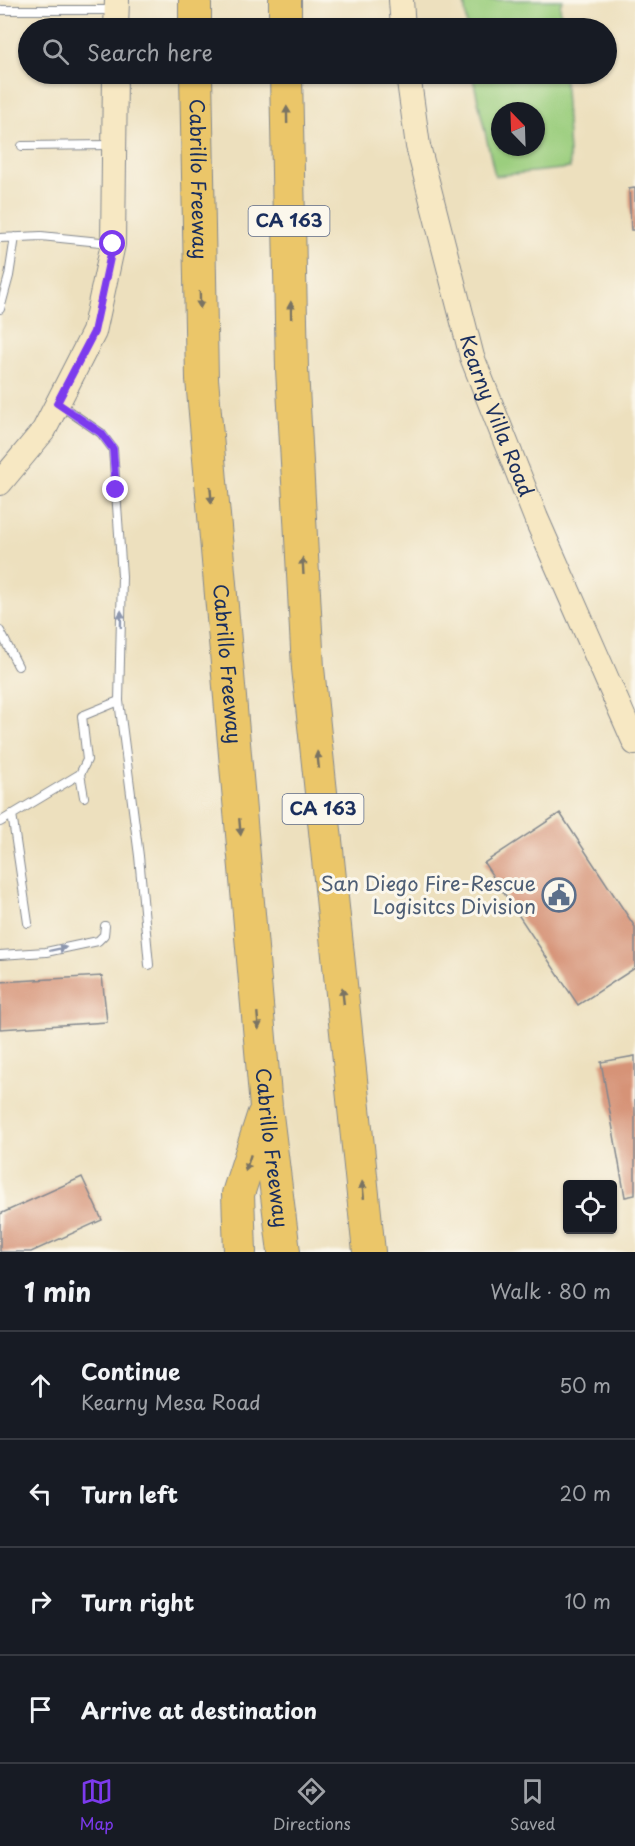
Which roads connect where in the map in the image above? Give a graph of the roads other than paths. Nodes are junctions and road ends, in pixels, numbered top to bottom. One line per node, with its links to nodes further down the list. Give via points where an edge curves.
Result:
1 (195, 0): 6 (highway)
2 (285, 0): 7 (highway)
3 (401, 0): 8 (main road)
4 (0, 10): 5 (lane)
5 (116, 13)
6 (195, 18)
7 (285, 18)
8 (402, 18)
9 (115, 84): 13 (main road)
10 (196, 84): 35 (highway, Cabrillo Freeway, one-way to 35, via 202,379)
11 (286, 84): 36 (highway, CA 163, one-way to 11, via 308,668 292,369)
12 (409, 84): 26 (main road, Kearny Villa Road, via 418,146 472,357 536,518)
13 (114, 145): 14 (lane); 17 (main road)
14 (22, 146)
15 (15, 237): 16 (lane); 17 (lane); 18 (lane)
16 (0, 238)
17 (113, 244): 21 (main road, via 94,332)
18 (12, 259): 19 (lane); 20 (lane)
19 (0, 262)
20 (0, 309)
21 (57, 403): 22 (main road, via 44,430); 25 (lane, one-way to 21, via 122,576 113,449 101,433)
22 (0, 483)
23 (0, 631): 24 (lane)
24 (18, 666)
25 (119, 701): 27 (lane, via 82,716 87,760); 34 (lane)
26 (635, 743)
27 (80, 774): 28 (lane); 29 (lane)
28 (84, 796)
29 (12, 814): 30 (lane); 31 (lane)
30 (0, 822)
31 (28, 923)
32 (105, 926): 33 (lane, one-way to 32, via 46,952 98,941)
33 (0, 955)
34 (149, 965)
35 (266, 1107): 37 (highway, one-way to 37, via 238,1194); 38 (highway, Cabrillo Freeway)
36 (370, 1251)
37 (240, 1252)
38 (284, 1252)

